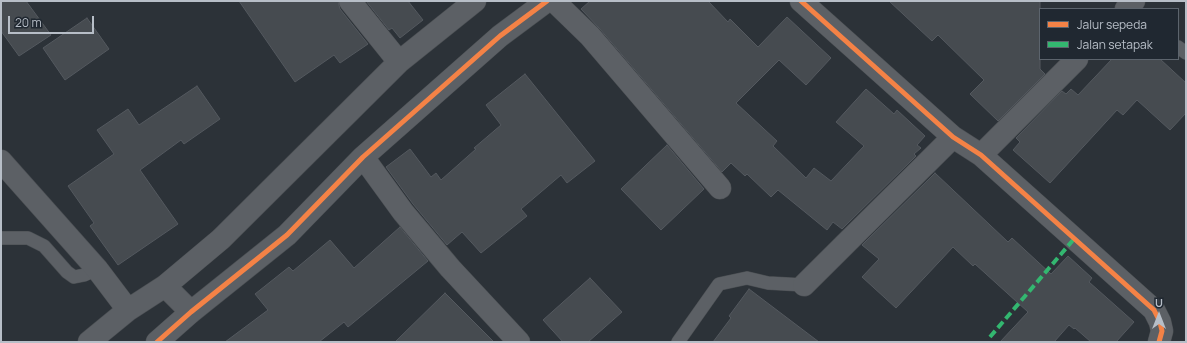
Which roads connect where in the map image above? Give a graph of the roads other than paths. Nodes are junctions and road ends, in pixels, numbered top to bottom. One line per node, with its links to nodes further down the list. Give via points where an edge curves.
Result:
1 (350, 1): 7 (street)
2 (475, 1): 7 (street)
3 (547, 1): 10 (street, via 500,36)
4 (554, 1): 12 (street, via 590,36)
5 (801, 1): 8 (street)
6 (1076, 60): 9 (street)
7 (399, 62): 16 (street, via 221,239)
8 (952, 137): 9 (street); 15 (street)
9 (981, 155): 23 (street, via 1154,310 1162,331)
10 (363, 157): 18 (street, via 287,235); 21 (street, via 403,212 450,268)
11 (1, 161): 14 (street)
12 (720, 188)
13 (1, 238): 14 (lane, via 28,238 44,246 66,272 74,277)
14 (97, 268): 17 (street)
15 (804, 285): 22 (lane, via 768,283 747,278 719,284)
16 (165, 286): 17 (street); 18 (street)
17 (128, 310): 19 (street)
18 (191, 312): 20 (street)
19 (89, 342)
20 (157, 342)
21 (519, 342)
22 (678, 342)
23 (1159, 342)

